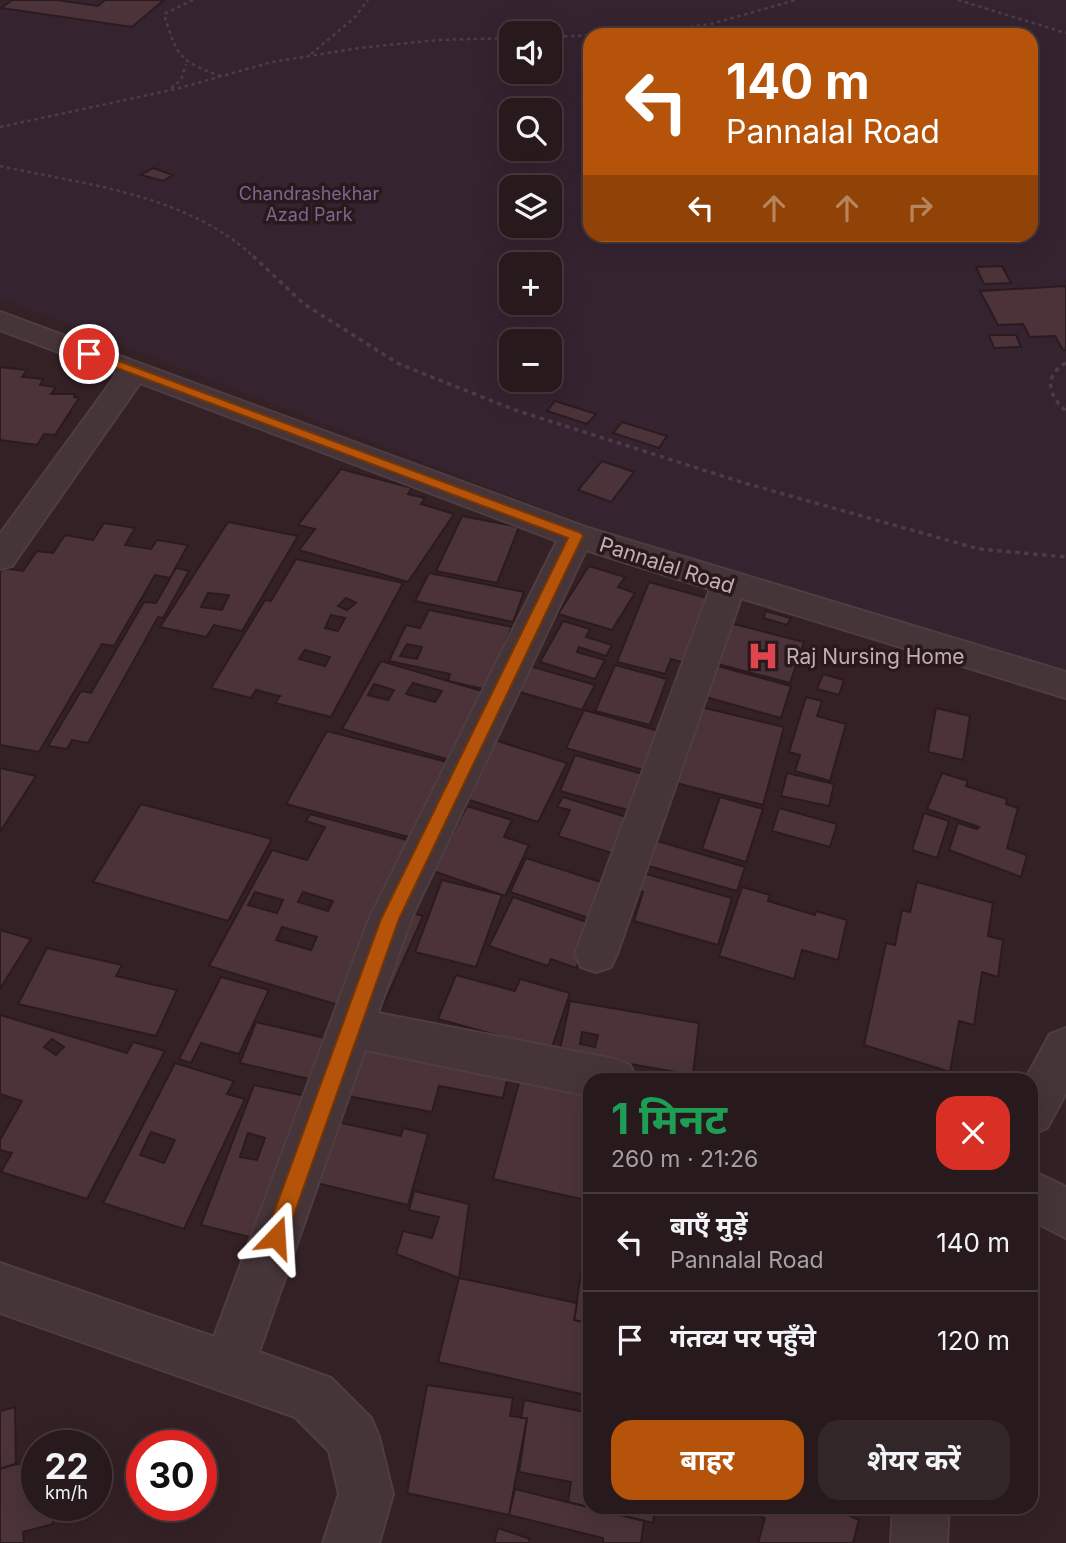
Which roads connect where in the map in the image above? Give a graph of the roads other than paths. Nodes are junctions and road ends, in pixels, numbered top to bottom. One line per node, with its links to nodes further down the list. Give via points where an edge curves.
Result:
1 (0, 320): 2 (street, Pannalal Road)
2 (134, 371): 3 (street, Pannalal Road); 4 (street)
3 (576, 536): 5 (street, Pannalal Road); 8 (street, via 390,919)
4 (0, 558)
5 (729, 585): 6 (street, Pannalal Road); 7 (street)
6 (1066, 685)
7 (596, 954)
8 (351, 1027): 10 (street); 15 (street)
9 (1066, 1048): 11 (street)
10 (583, 1074)
11 (1038, 1100)
12 (1038, 1197): 13 (street)
13 (1066, 1214)
14 (0, 1288): 15 (street)
15 (228, 1368): 17 (street, via 312,1397 352,1437 366,1493)
16 (921, 1514): 18 (street)
17 (351, 1543)
18 (919, 1543)

